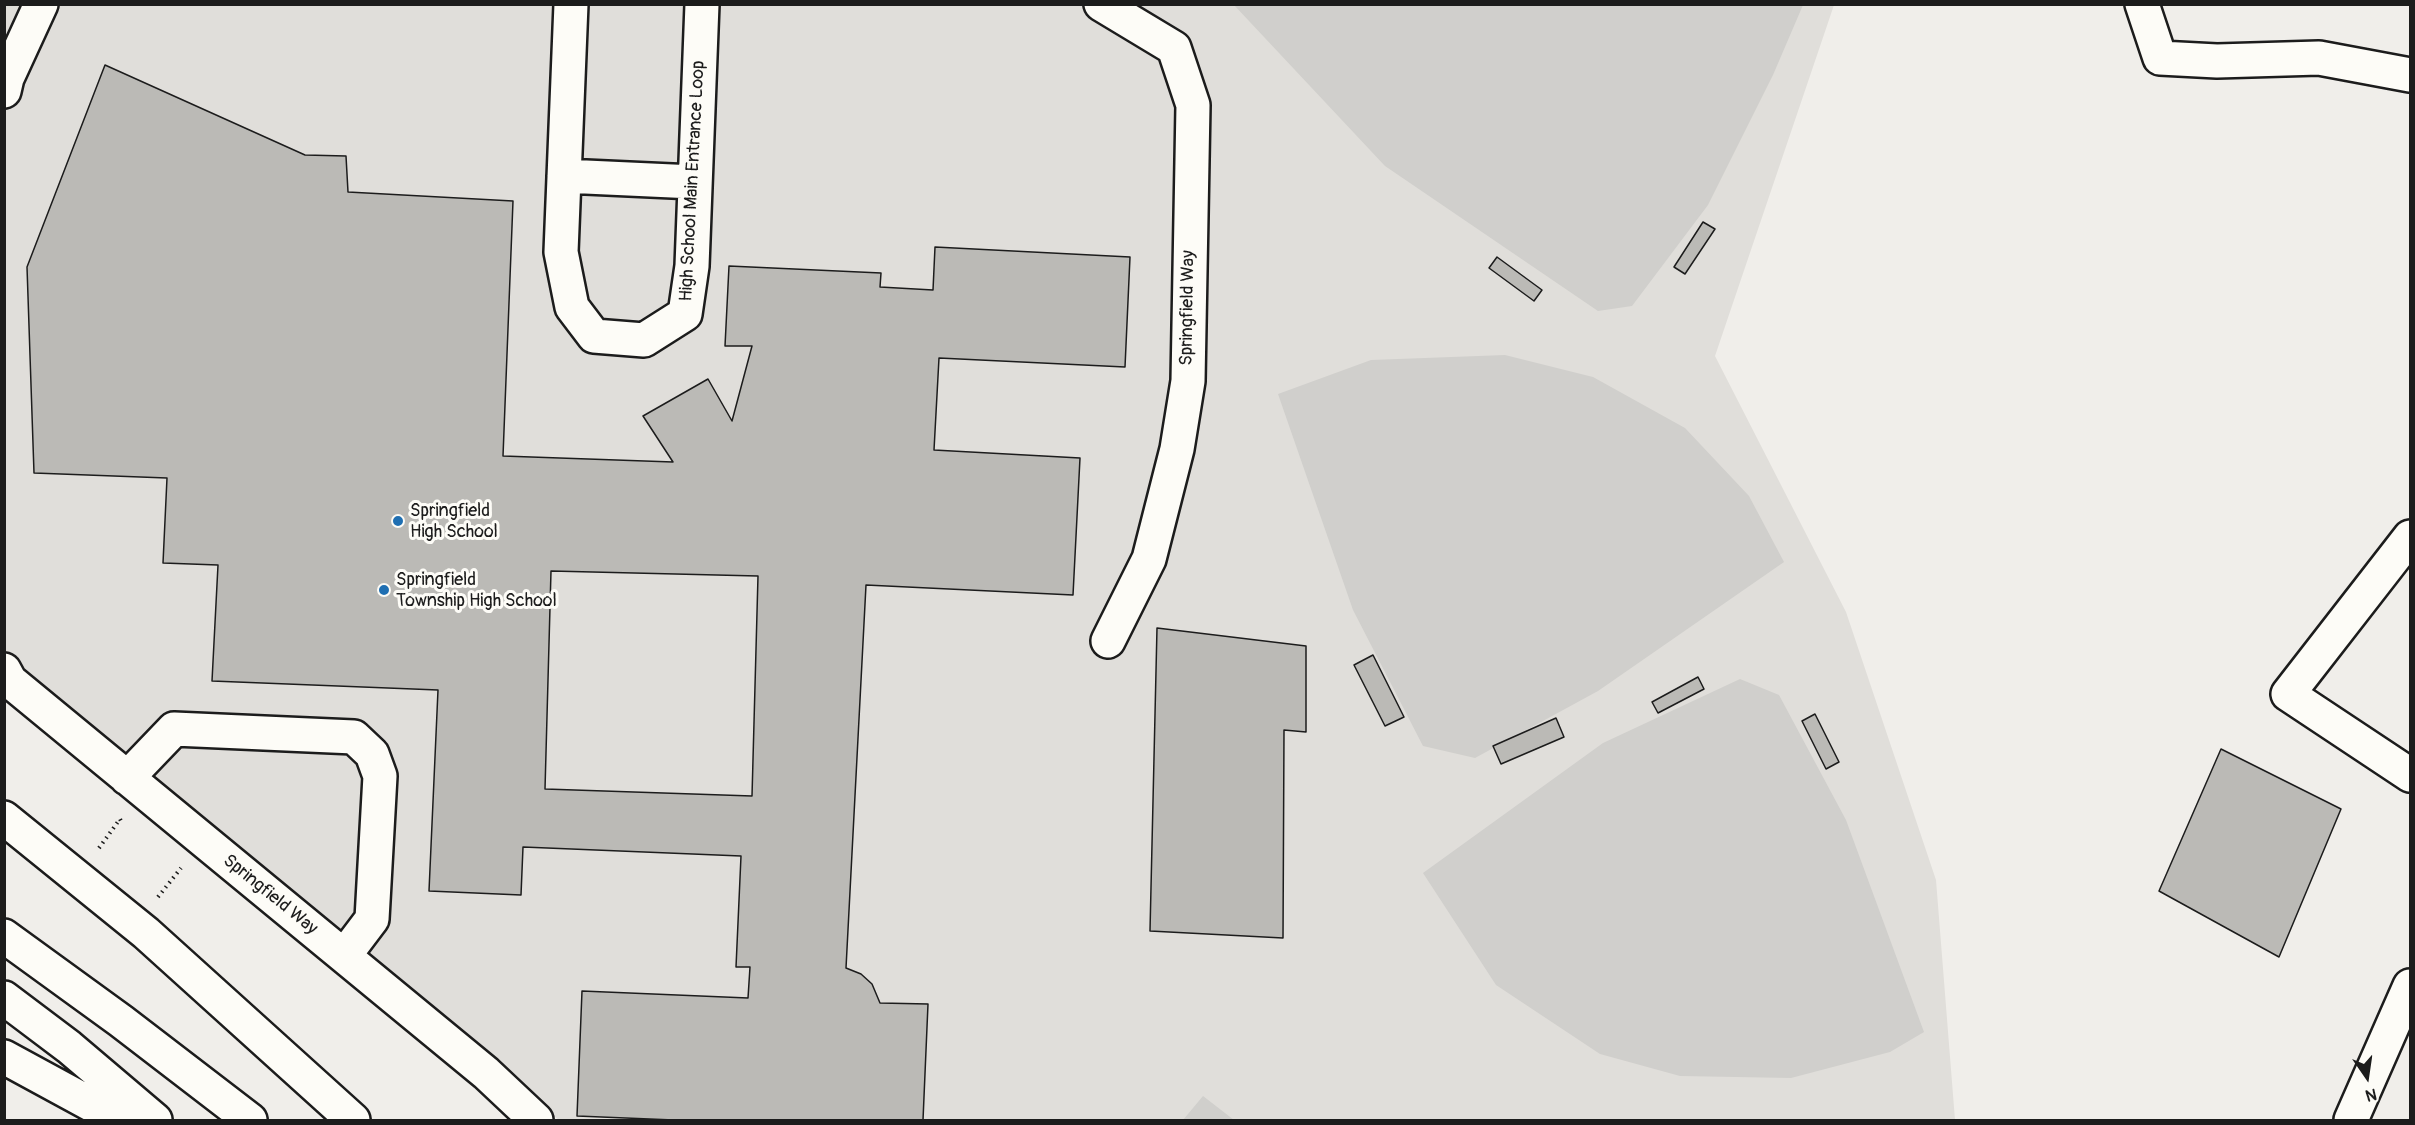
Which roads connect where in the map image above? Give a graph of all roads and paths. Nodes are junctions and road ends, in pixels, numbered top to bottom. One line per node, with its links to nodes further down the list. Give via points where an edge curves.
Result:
1 (41, 4): 7 (main road)
2 (571, 4): 8 (main road, High School Main Entrance Loop)
3 (702, 4): 9 (main road, High School Main Entrance Loop)
4 (1101, 4): 11 (main road, Springfield Way, via 1174,48 1193,105 1188,381 1177,449 1149,559)
5 (2142, 4): 6 (main road, via 2160,58 2319,58)
6 (2410, 75)
7 (4, 91)
8 (564, 176): 9 (main road); 9 (main road, High School Main Entrance Loop, via 561,252 572,307 594,336 644,340 685,314 692,266)
9 (694, 182)
10 (2410, 537): 13 (main road, via 2288,694)
11 (1107, 641)
12 (4, 670): 14 (main road, Springfield Way, via 10,681)
13 (2410, 775)
14 (127, 778): 23 (main road, Springfield Way); 23 (main road, via 174,729 354,737 372,754 380,776 372,919)
15 (4, 818): 30 (main road, via 147,933)
16 (128, 826): 17 (path, via 120,819 99,848)
17 (107, 855)
18 (172, 861): 19 (path)
19 (181, 868): 20 (path); 21 (path, via 159,897)
20 (190, 875)
21 (150, 890)
22 (4, 936): 29 (main road)
23 (344, 956): 31 (main road, Springfield Way, via 486,1073)
24 (2410, 986): 32 (main road)
25 (4, 998): 28 (main road)
26 (4, 1057): 27 (main road)
27 (120, 1120)
28 (155, 1120)
29 (250, 1120)
30 (353, 1120)
31 (536, 1120)
32 (2350, 1120)

